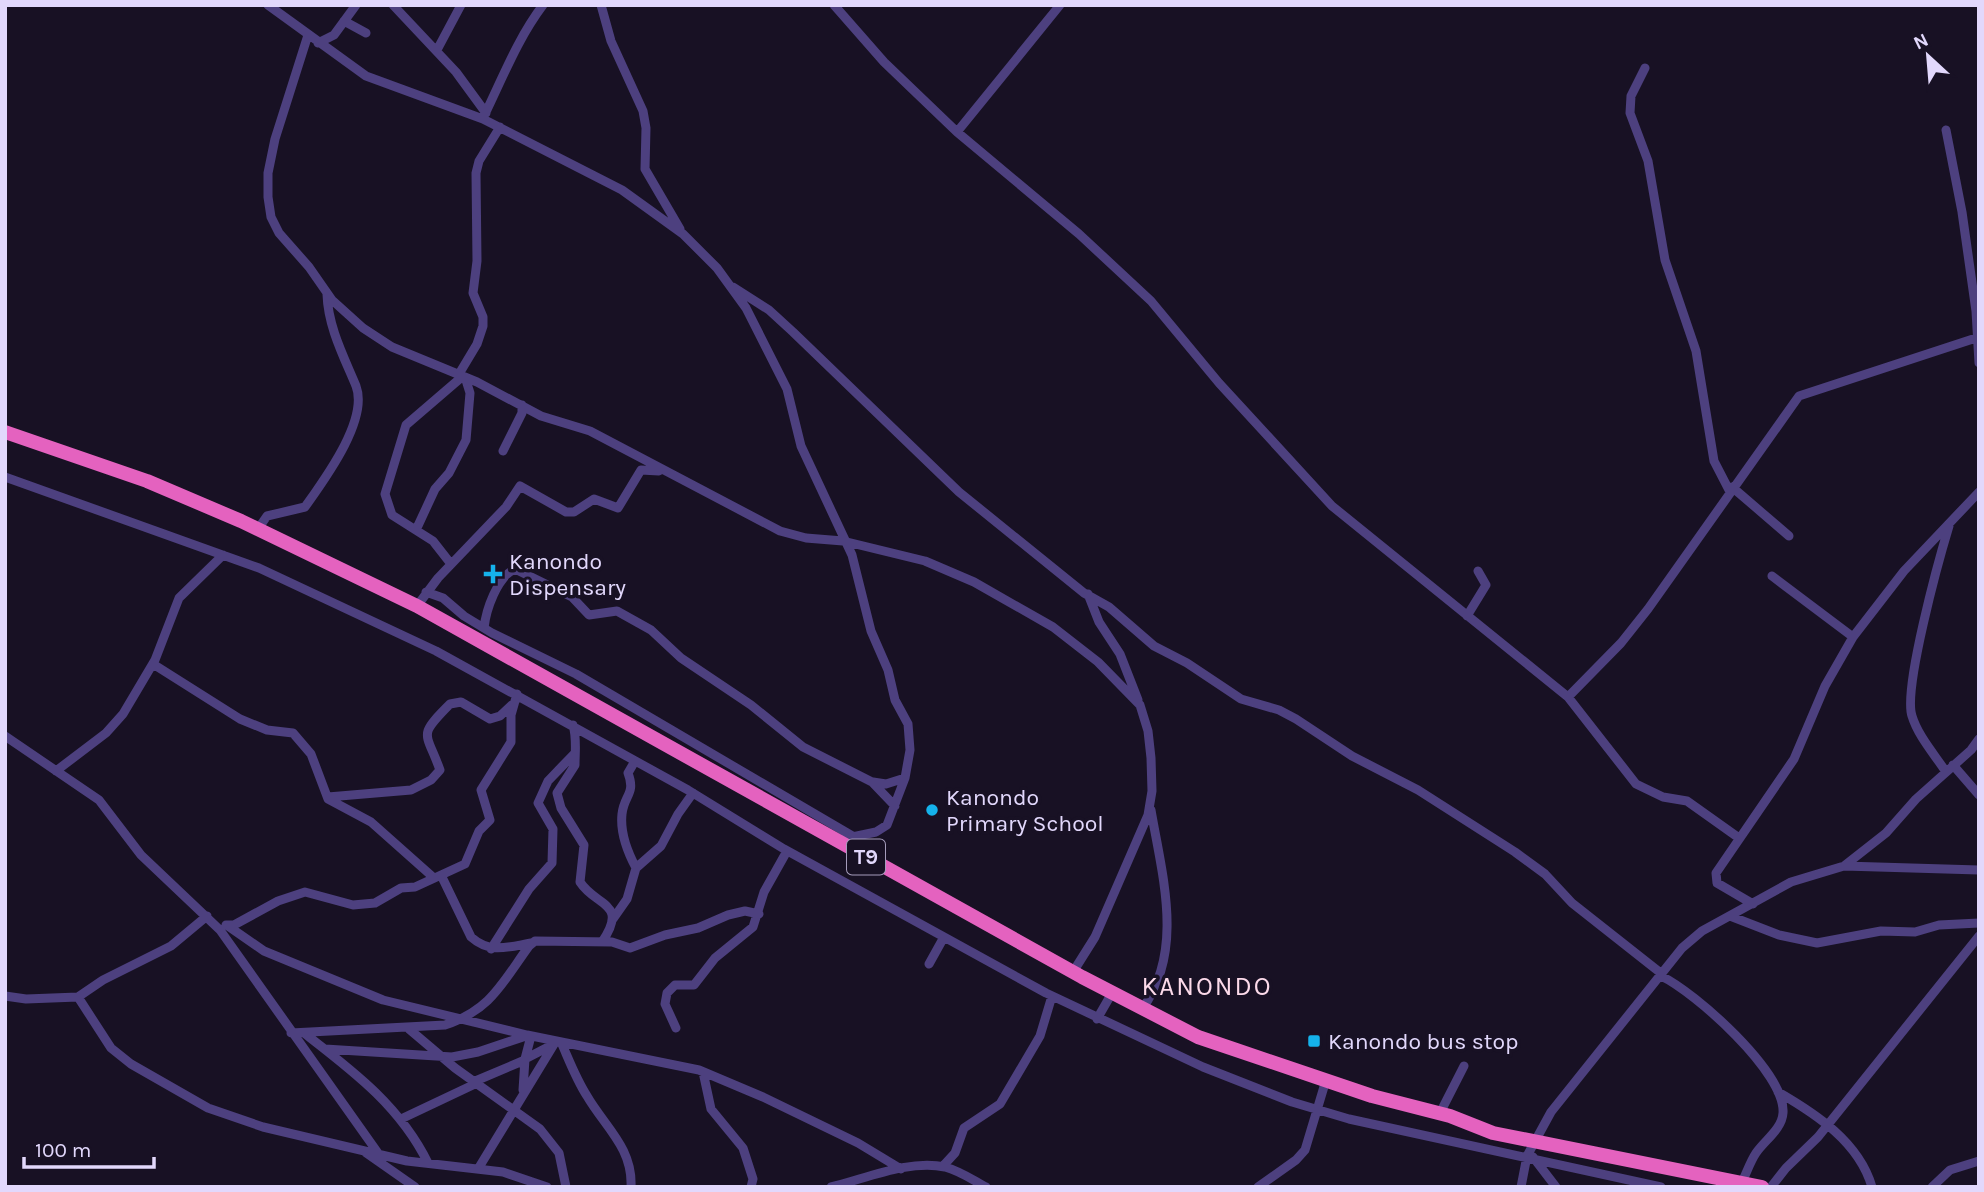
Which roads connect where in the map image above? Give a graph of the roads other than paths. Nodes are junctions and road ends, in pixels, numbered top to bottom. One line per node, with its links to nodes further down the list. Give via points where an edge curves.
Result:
1 (268, 5): 12 (street)
2 (356, 5): 9 (street)
3 (393, 5): 13 (street)
4 (461, 5): 10 (street)
5 (543, 5): 17 (street, via 515,49)
6 (601, 5): 21 (street, via 611,41 643,111 645,169)
7 (834, 5): 20 (street, via 884,62)
8 (1060, 5): 20 (street)
9 (344, 21): 11 (street); 14 (street, via 334,35)
10 (449, 25): 13 (street); 15 (street)
11 (366, 33)
12 (308, 35): 14 (street); 23 (street, via 275,139 268,197 279,233)
13 (428, 42): 15 (street)
14 (318, 44): 17 (street, via 366,76)
15 (437, 50): 17 (street)
16 (1645, 68): 32 (street, via 1631,96 1630,113 1648,161 1665,260 1696,351 1714,461)
17 (485, 116): 18 (street)
18 (500, 127): 21 (street, via 593,173); 26 (street, via 477,166 477,261 472,292 483,326)
19 (1946, 130): 24 (street, via 1962,212)
20 (957, 132): 47 (street, via 1151,301 1313,488)
21 (683, 234): 22 (street)
22 (730, 284): 39 (street, via 787,389 794,429); 45 (street, via 777,317 959,492)
23 (327, 294): 26 (street, via 380,340); 36 (street, via 340,351 358,394 346,444 305,506 267,516)
24 (1976, 338): 25 (street); 32 (street, via 1799,396)
25 (1979, 363)
26 (462, 376): 27 (street); 37 (street, via 470,393 466,440); 37 (street, via 406,425 388,481 389,512)
27 (522, 404): 29 (street); 30 (street, via 541,416 590,431)
28 (5, 432): 36 (highway, T9, via 147,481)
29 (503, 450)
30 (664, 472): 39 (street, via 780,531); 41 (street, via 641,470 618,508 594,499 566,512 520,486)
31 (5, 477): 40 (street)
32 (1731, 488): 38 (street); 51 (street, via 1634,626)
33 (1979, 492): 34 (street)
34 (1975, 504): 35 (street)
35 (1950, 524): 49 (street, via 1904,571); 59 (street, via 1936,566 1911,680 1910,706 1916,726)
36 (258, 529): 46 (highway, T9)
37 (416, 530): 41 (street)
38 (1789, 536)
39 (843, 541): 53 (street, via 925,561 1013,603 1098,662); 61 (street, via 855,564 892,693 908,724)
40 (223, 555): 50 (street, via 179,598); 52 (street, via 333,601)
41 (452, 564): 44 (street)
42 (1478, 571): 47 (street, via 1486,585)
43 (1772, 576): 49 (street)
44 (426, 592): 46 (street); 48 (street, via 443,598)
45 (1088, 594): 53 (street, via 1099,622 1126,665); 90 (street, via 1154,646 1241,699 1287,715 1515,852)
46 (417, 606): 70 (highway, T9)
47 (1467, 616): 51 (street)
48 (484, 628): 62 (street, via 499,586 507,573 518,569 572,597 589,615 617,611 651,630 681,658 803,747); 68 (street, via 576,674)
49 (1853, 637): 69 (street, via 1825,686 1794,759)
50 (153, 664): 60 (street, via 115,724); 65 (street, via 240,719 267,730 293,733 314,759)
51 (1568, 697): 69 (street, via 1636,784 1662,797 1688,801)
52 (516, 699): 54 (street); 65 (street, via 495,719 459,701 450,704 426,732 440,770 423,784 396,792); 75 (street, via 511,742 481,790 490,820 479,831 466,864)
53 (1140, 705): 66 (street, via 1148,731)
54 (573, 725): 57 (street, via 577,739); 58 (street)
55 (5, 736): 60 (street)
56 (1979, 739): 59 (street)
57 (574, 754): 80 (street, via 575,765 559,787 558,802 584,845 580,882 609,906); 87 (street, via 548,781 538,803 553,830 552,863 529,889)
58 (635, 761): 63 (street); 73 (street, via 628,773 632,786 621,819)
59 (1950, 768): 64 (street); 72 (street, via 1886,833)
60 (56, 771): 79 (street, via 99,800 141,855)
61 (905, 778): 62 (street, via 886,784); 67 (street)
62 (872, 782): 67 (street)
63 (694, 793): 71 (street); 73 (street, via 661,846)
64 (1979, 795)
65 (326, 797): 75 (street, via 371,822)
66 (1150, 805): 89 (street, via 1112,901); 95 (street, via 1165,880 1165,953 1154,993)
67 (895, 806): 68 (street, via 887,825)
68 (854, 837): 70 (street)
69 (1739, 838): 76 (street, via 1715,879)
70 (837, 841): 89 (highway, T9)
71 (787, 851): 77 (street, via 764,892); 84 (street)
72 (1844, 866): 74 (street); 76 (street, via 1791,882)
73 (636, 868): 80 (street, via 627,899)
74 (1979, 870)
75 (438, 876): 82 (street, via 401,888 375,903 353,905 305,892); 87 (street, via 471,937)
76 (1753, 904): 78 (street)
77 (759, 914): 85 (street, via 728,915 637,947); 98 (street, via 750,931 715,958 694,985 669,989 665,1004)
78 (1730, 916): 81 (street, via 1817,943 1881,931); 90 (street, via 1690,940)
79 (209, 918): 82 (street); 94 (street, via 171,946); 100 (street)
80 (613, 919): 85 (street)
81 (1979, 923)
82 (228, 926): 96 (street, via 264,951 373,996)
83 (1979, 936): 117 (street)
84 (944, 937): 88 (street); 93 (street)
85 (601, 942): 86 (street)
86 (531, 943): 87 (street); 96 (street, via 492,999)
87 (491, 949)
88 (929, 964)
89 (1073, 972): 91 (highway, T9)
90 (1661, 975): 112 (street, via 1724,1022); 118 (street, via 1551,1112)
91 (1112, 993): 95 (highway, T9); 97 (street)
92 (5, 996): 94 (street)
93 (1052, 996): 97 (street); 124 (street, via 1040,1036 1000,1104 964,1128 955,1153)
94 (78, 997): 119 (street, via 111,1048 188,1098 263,1127)
95 (1142, 1009): 109 (highway, T9, via 1198,1037)
96 (465, 1019): 99 (street); 102 (street)
97 (1097, 1019): 114 (street, via 1203,1067)
98 (676, 1028)
99 (409, 1029): 101 (street); 105 (street)
100 (291, 1033): 101 (street); 120 (street)
101 (304, 1033): 104 (street)
102 (529, 1036): 103 (street); 105 (street, via 461,1056); 106 (street)
103 (557, 1042): 106 (street); 108 (street); 111 (street); 131 (street, via 586,1096 621,1143 629,1162)
104 (325, 1049): 105 (street); 116 (street, via 374,1089)
105 (439, 1055): 110 (street)
106 (525, 1059): 110 (street); 111 (street)
107 (1464, 1066): 115 (street)
108 (703, 1072): 125 (street, via 858,1143); 132 (street, via 711,1109 743,1148 753,1179)
109 (1326, 1080): 114 (street); 115 (highway, T9)
110 (474, 1083): 113 (street); 116 (street)
111 (523, 1091): 113 (street)
112 (1778, 1092): 117 (street); 127 (street, via 1782,1122 1757,1152)
113 (513, 1108): 126 (street); 130 (street, via 551,1140 559,1153)
114 (1317, 1109): 121 (street); 135 (street, via 1305,1150)
115 (1440, 1113): 118 (highway, T9, via 1493,1133)
116 (401, 1119): 123 (street)
117 (1828, 1125): 140 (street); 141 (street, via 1853,1153)
118 (1537, 1141): 121 (street); 127 (highway, T9)
119 (361, 1149): 120 (street); 128 (street)
120 (377, 1153): 123 (street)
121 (1530, 1157): 136 (street); 137 (street); 138 (street)
122 (1979, 1161): 142 (street, via 1950,1170)
123 (428, 1163): 126 (street)
124 (943, 1166): 125 (street); 134 (street)
125 (901, 1168): 133 (street)
126 (478, 1169): 129 (street)
127 (1742, 1182): 139 (highway, T9)
128 (415, 1187)
129 (547, 1187)
130 (566, 1187)
131 (631, 1187)
132 (751, 1187)
133 (831, 1187)
134 (986, 1187)
135 (1258, 1187)
136 (1521, 1187)
137 (1556, 1187)
138 (1661, 1187)
139 (1762, 1187)
140 (1771, 1187)
141 (1872, 1187)
142 (1932, 1187)

